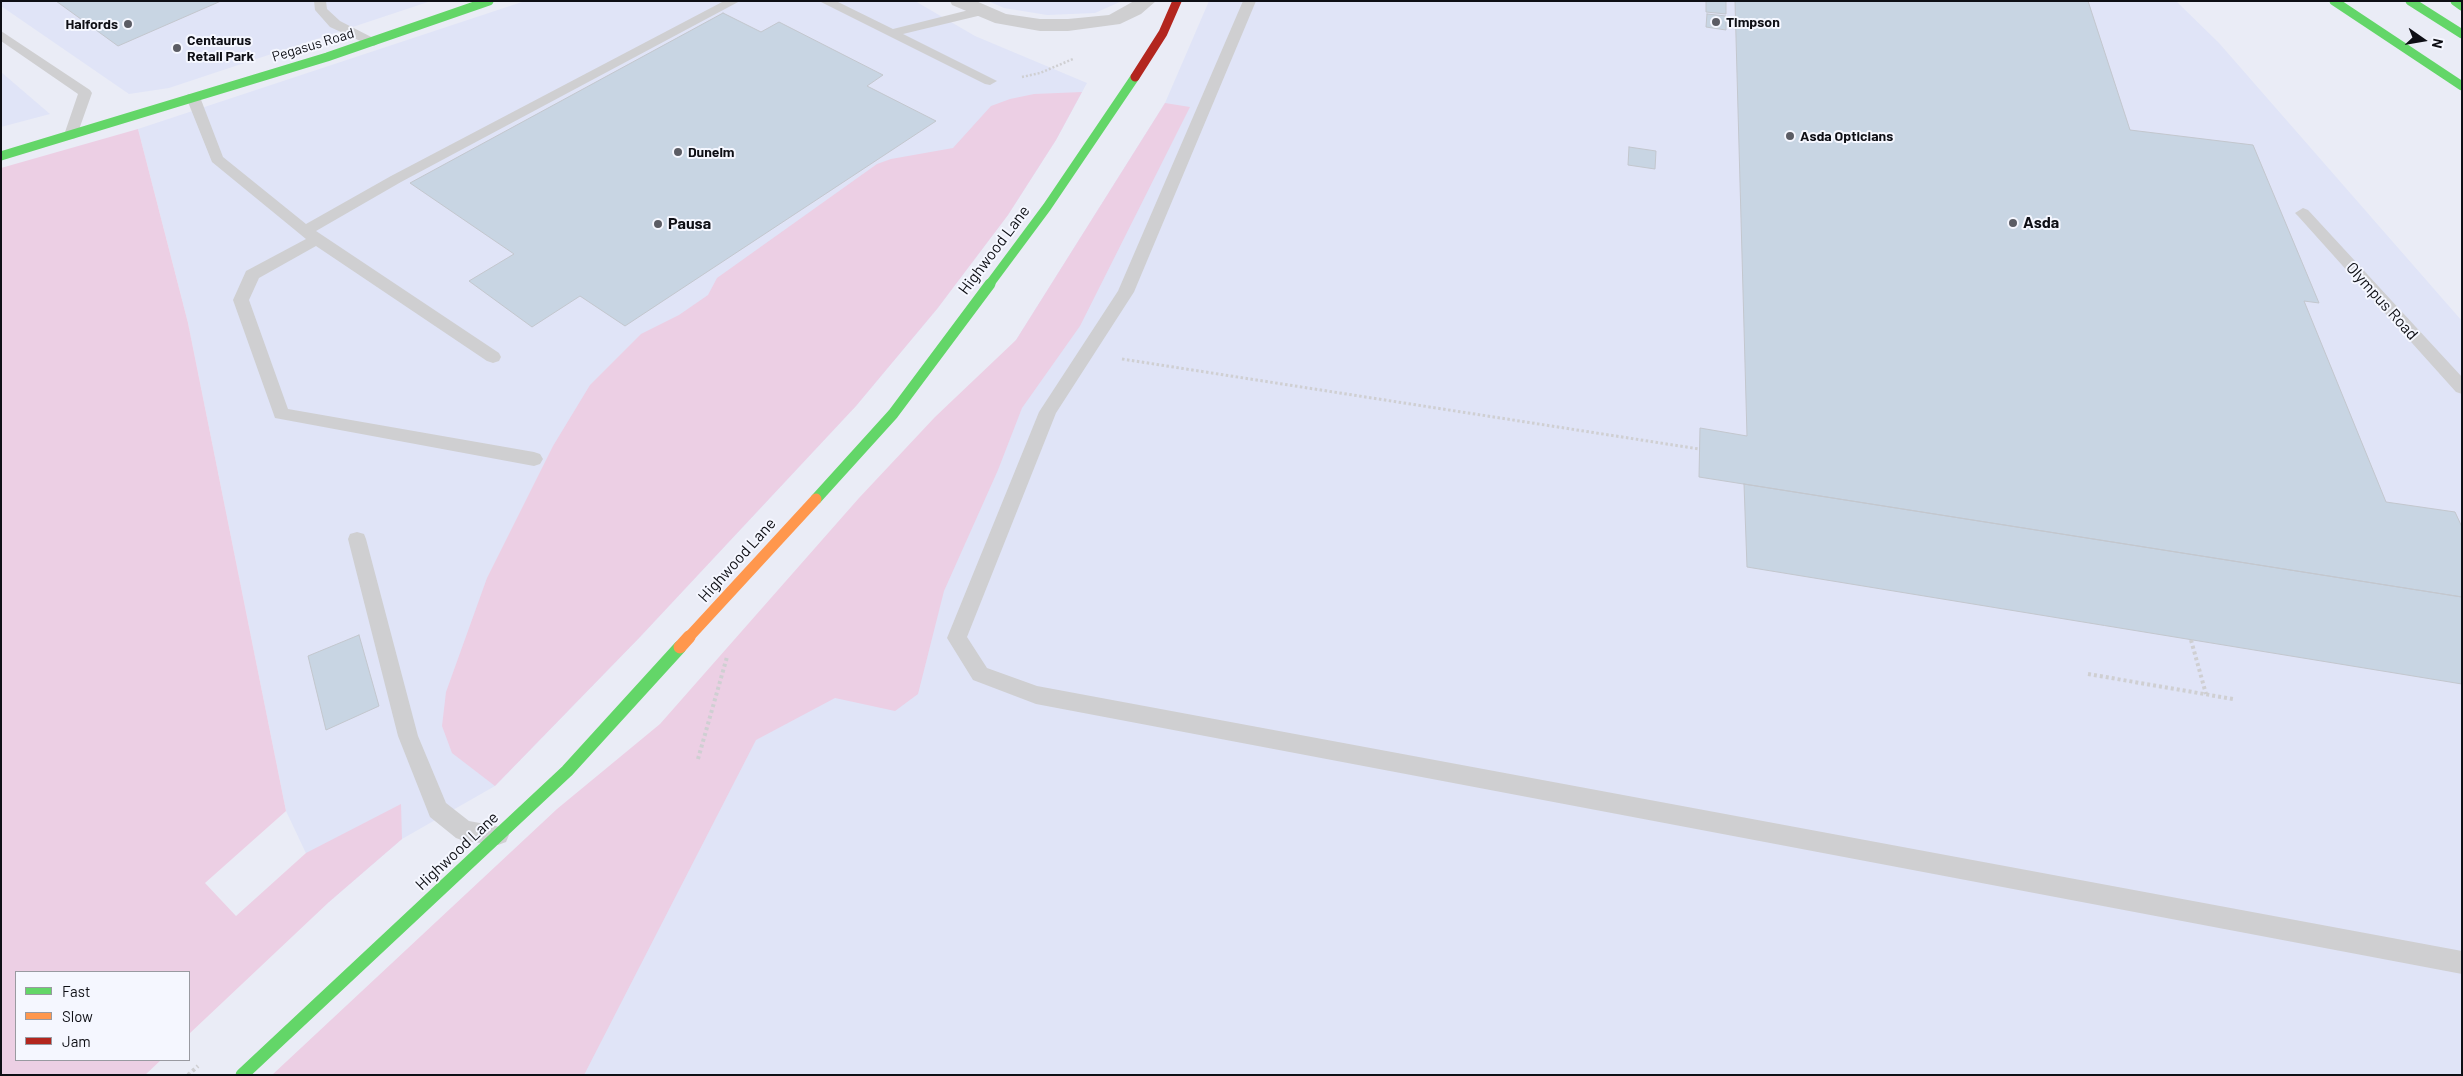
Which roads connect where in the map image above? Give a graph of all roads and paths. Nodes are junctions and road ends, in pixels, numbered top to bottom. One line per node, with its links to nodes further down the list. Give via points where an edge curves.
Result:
1 (320, 1): 17 (lane, via 320,10 336,24)
2 (489, 1): 17 (main road, Pegasus Road)
3 (734, 1): 25 (lane, via 396,179)
4 (825, 1): 14 (lane)
5 (959, 1): 13 (street)
6 (1147, 1): 13 (street, via 1113,20 1082,24 1040,25 1002,19)
7 (1177, 1): 38 (main road, Highwood Lane, via 1163,33 1118,104 1047,207 893,414 567,771)
8 (1250, 1): 26 (lane, via 1126,292)
9 (2334, 1): 20 (main road)
10 (2410, 1): 15 (main road)
11 (2454, 1): 12 (main road)
12 (2462, 6)
13 (980, 11): 14 (lane)
14 (891, 33): 19 (lane)
15 (2462, 34)
16 (1, 35): 22 (lane, via 85,92)
17 (374, 42): 21 (main road, Pegasus Road)
18 (1080, 55): 19 (path, via 1040,73)
19 (990, 81)
20 (2462, 86)
21 (193, 98): 22 (main road, Pegasus Road); 25 (lane, via 217,159)
22 (71, 135): 23 (main road, Pegasus Road)
23 (1, 156)
24 (2303, 213): 28 (lane, Olympus Road)
25 (311, 235): 27 (lane); 30 (lane, via 252,275 241,300 281,414)
26 (1086, 353): 29 (path); 39 (lane, via 1048,412 957,638 980,674 1036,695)
27 (493, 357)
28 (2462, 388)
29 (1699, 450)
30 (534, 459)
31 (357, 539): 38 (lane, via 408,736 438,810 464,831)
32 (2191, 640): 35 (path)
33 (728, 654): 37 (path)
34 (2088, 674): 35 (path)
35 (2206, 694): 36 (path)
36 (2233, 699)
37 (698, 759)
38 (498, 835): 42 (main road, Highwood Lane)
39 (2462, 963)
40 (203, 1062): 41 (path)
41 (188, 1075)
42 (242, 1075)

